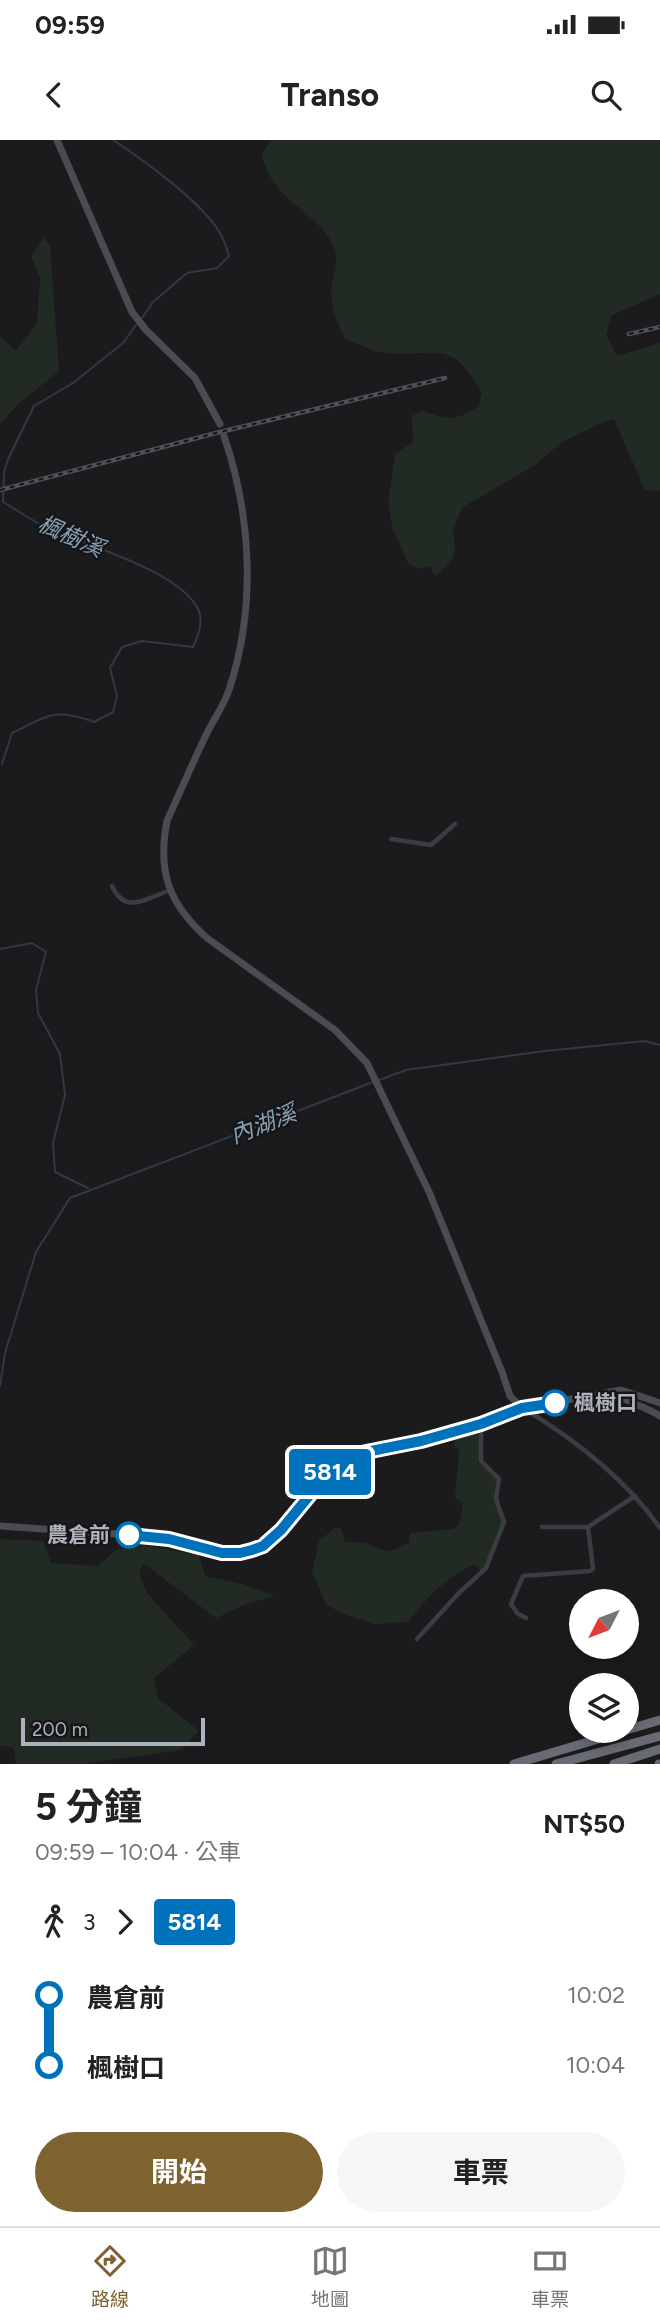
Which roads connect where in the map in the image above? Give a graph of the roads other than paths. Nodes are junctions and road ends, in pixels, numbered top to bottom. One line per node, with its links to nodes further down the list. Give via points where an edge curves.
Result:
1 (57, 140): 2 (street, via 132,312 195,378)
2 (220, 424)
3 (224, 436): 7 (street, via 247,541 246,614 228,692 167,821 163,856)
4 (455, 824): 5 (street, via 430,845)
5 (391, 839)
6 (112, 886): 7 (street, via 125,903)
7 (170, 890): 10 (street, via 181,912 207,938 335,1030 367,1063 430,1194 510,1396)
8 (614, 1393): 9 (street, via 631,1391); 10 (street); 11 (street)
9 (660, 1403)
10 (522, 1408): 12 (street); 13 (street)
11 (660, 1416)
12 (481, 1424): 14 (street, via 356,1454 323,1479 263,1546 240,1553 146,1536); 19 (street, via 480,1455 483,1465 499,1479 496,1499 503,1529 486,1568)
13 (635, 1496): 16 (street); 17 (street)
14 (0, 1526)
15 (542, 1527): 16 (street)
16 (588, 1527): 18 (street, via 593,1569 523,1576 511,1604)
17 (660, 1528)
18 (526, 1618)
19 (417, 1639)
20 (660, 1720): 21 (highway)
21 (639, 1727)
22 (660, 1736): 26 (highway)
23 (585, 1743): 25 (highway)
24 (660, 1749): 27 (highway)
25 (514, 1764)
26 (556, 1764)
27 (614, 1764)

